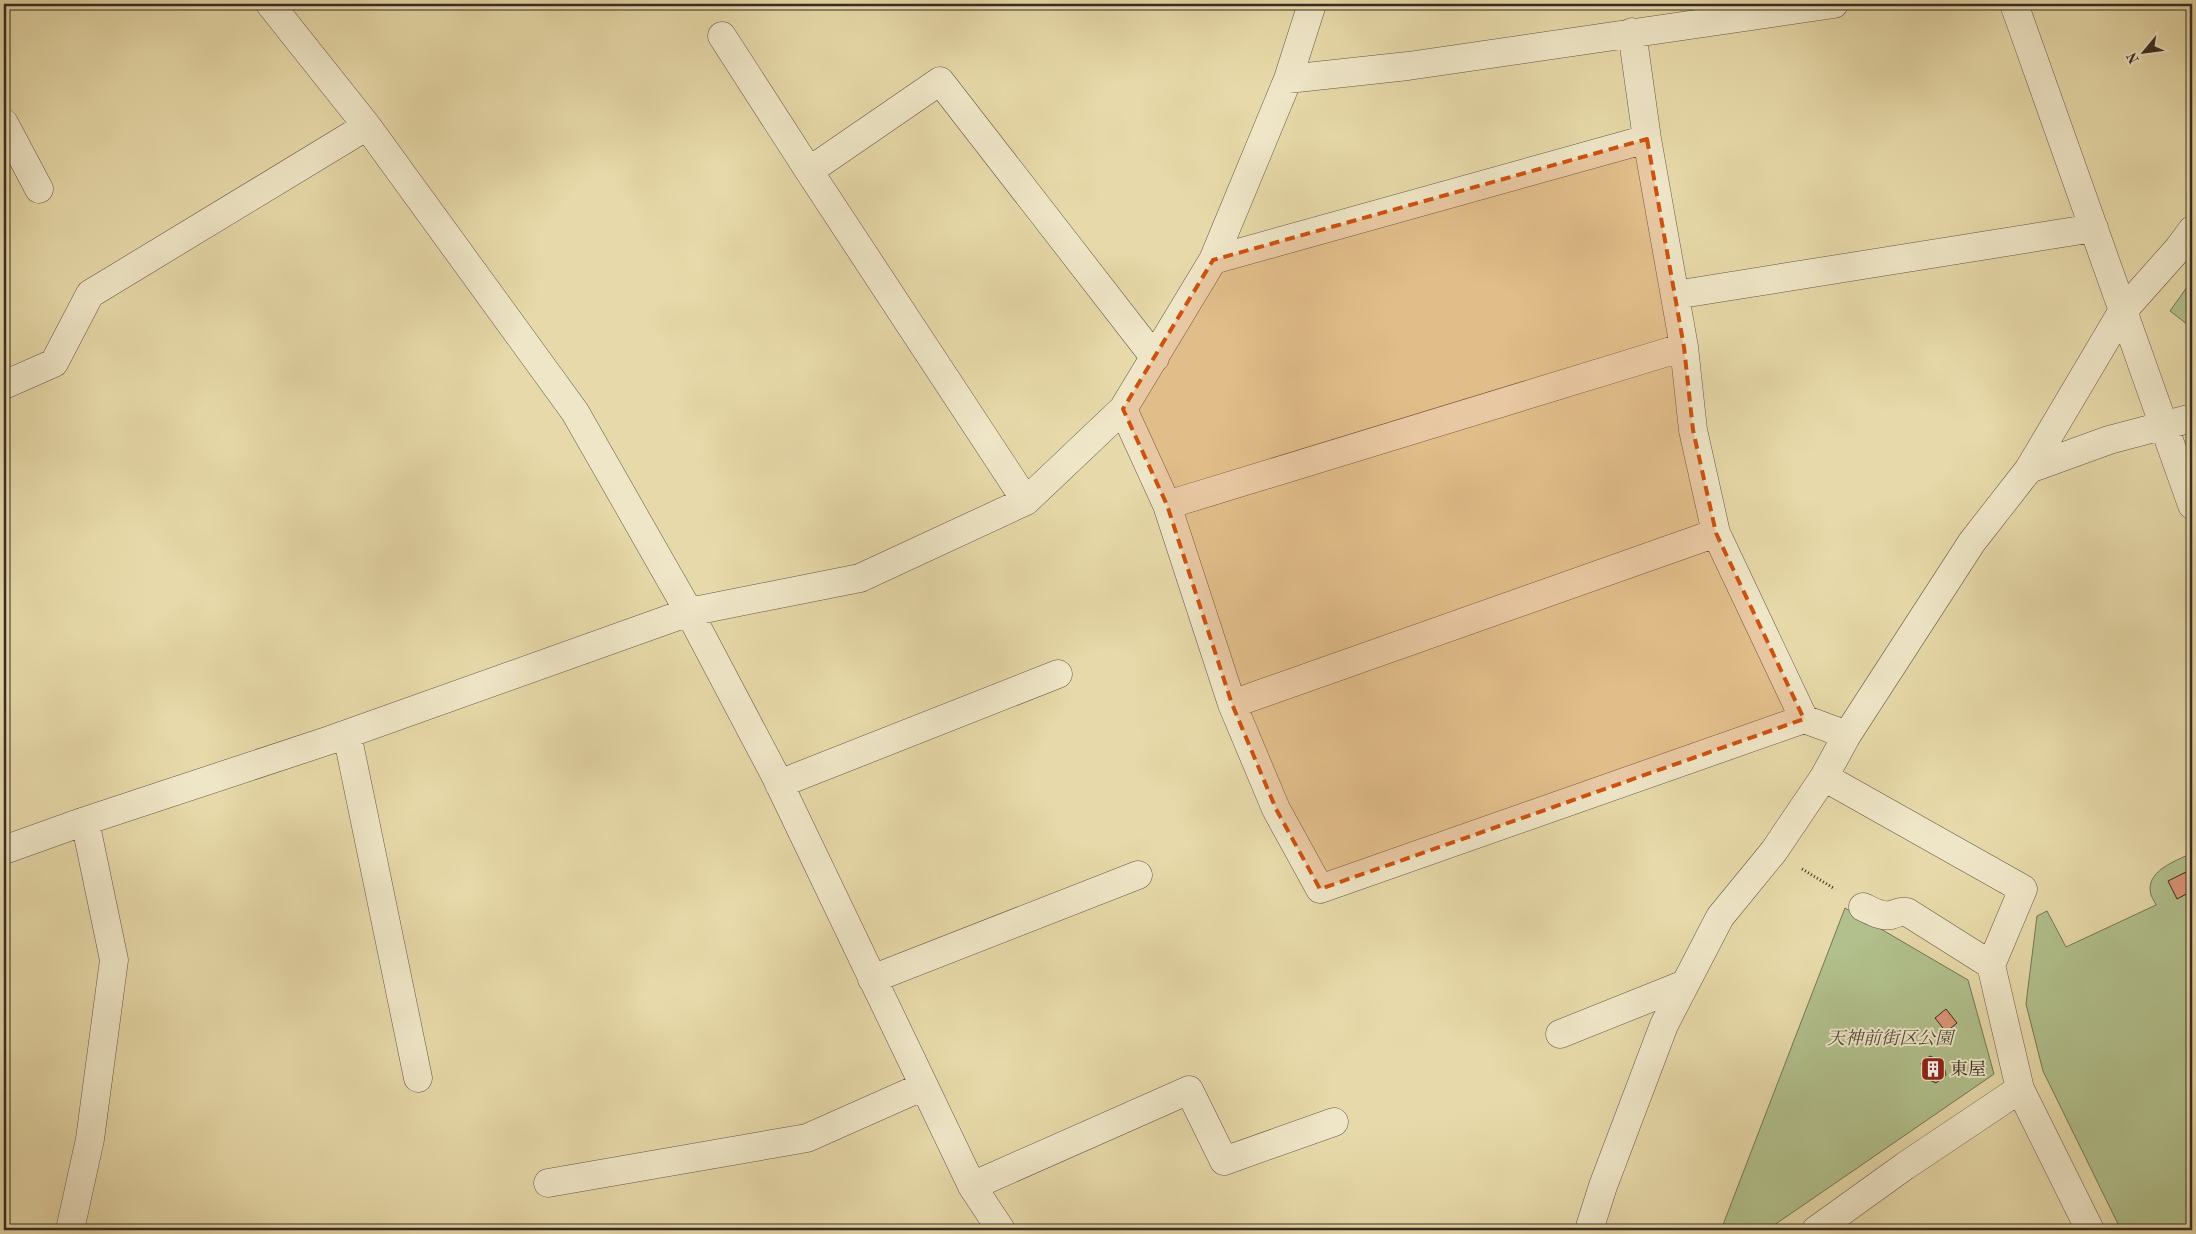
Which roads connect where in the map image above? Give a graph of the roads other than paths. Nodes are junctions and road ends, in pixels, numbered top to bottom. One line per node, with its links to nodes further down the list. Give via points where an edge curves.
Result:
1 (270, 4): 10 (street)
2 (1312, 4): 8 (street)
3 (1834, 4): 5 (street)
4 (2014, 4): 14 (street)
5 (1727, 12): 6 (street)
6 (1632, 32): 8 (street, via 1408,66); 11 (street)
7 (722, 36): 12 (street)
8 (1288, 79): 16 (street)
9 (4, 123): 13 (street)
10 (367, 126): 21 (street, via 90,294 54,363); 30 (street, via 575,412)
11 (1647, 139): 16 (street); 17 (street)
12 (809, 171): 20 (street, via 940,81); 26 (street)
13 (39, 189)
14 (2094, 228): 17 (street); 18 (street)
15 (2192, 230): 18 (street)
16 (1213, 260): 20 (street)
17 (1675, 295): 19 (street)
18 (2122, 312): 24 (street); 25 (street)
19 (1684, 347): 27 (street); 29 (street, via 1694,430)
20 (1155, 358): 22 (street)
21 (4, 384)
22 (1123, 409): 26 (street); 27 (street)
23 (2192, 418): 24 (street)
24 (2164, 426): 25 (street, via 2109,440); 28 (street)
25 (2029, 468): 35 (street, via 1972,542)
26 (1026, 501): 30 (street, via 860,578)
27 (1167, 505): 32 (street)
28 (2192, 505)
29 (1716, 533): 32 (street); 33 (street)
30 (690, 612): 34 (street); 37 (street)
31 (1058, 674): 37 (street)
32 (1232, 704): 33 (street, via 1276,809 1320,889)
33 (1804, 719): 35 (street)
34 (347, 734): 38 (street); 46 (street)
35 (1847, 735): 36 (street)
36 (1824, 778): 42 (street, via 2023,888); 44 (street, via 1774,851 1720,917)
37 (779, 784): 43 (street)
38 (85, 820): 39 (street); 52 (street, via 114,960 90,1139)
39 (4, 850)
40 (1138, 875): 43 (street)
41 (1863, 907): 42 (street, via 1875,914 1907,912)
42 (1991, 965): 48 (street)
43 (872, 979): 47 (street)
44 (1685, 984): 45 (street); 54 (street, via 1664,1025)
45 (1560, 1034)
46 (418, 1078)
47 (924, 1086): 50 (street, via 806,1138); 51 (street)
48 (2020, 1089): 55 (street); 56 (street)
49 (1334, 1122): 51 (street, via 1224,1161 1190,1090)
50 (548, 1183)
51 (972, 1186): 53 (street)
52 (70, 1230)
53 (1001, 1230)
54 (1589, 1230)
55 (1816, 1230)
56 (2090, 1230)

